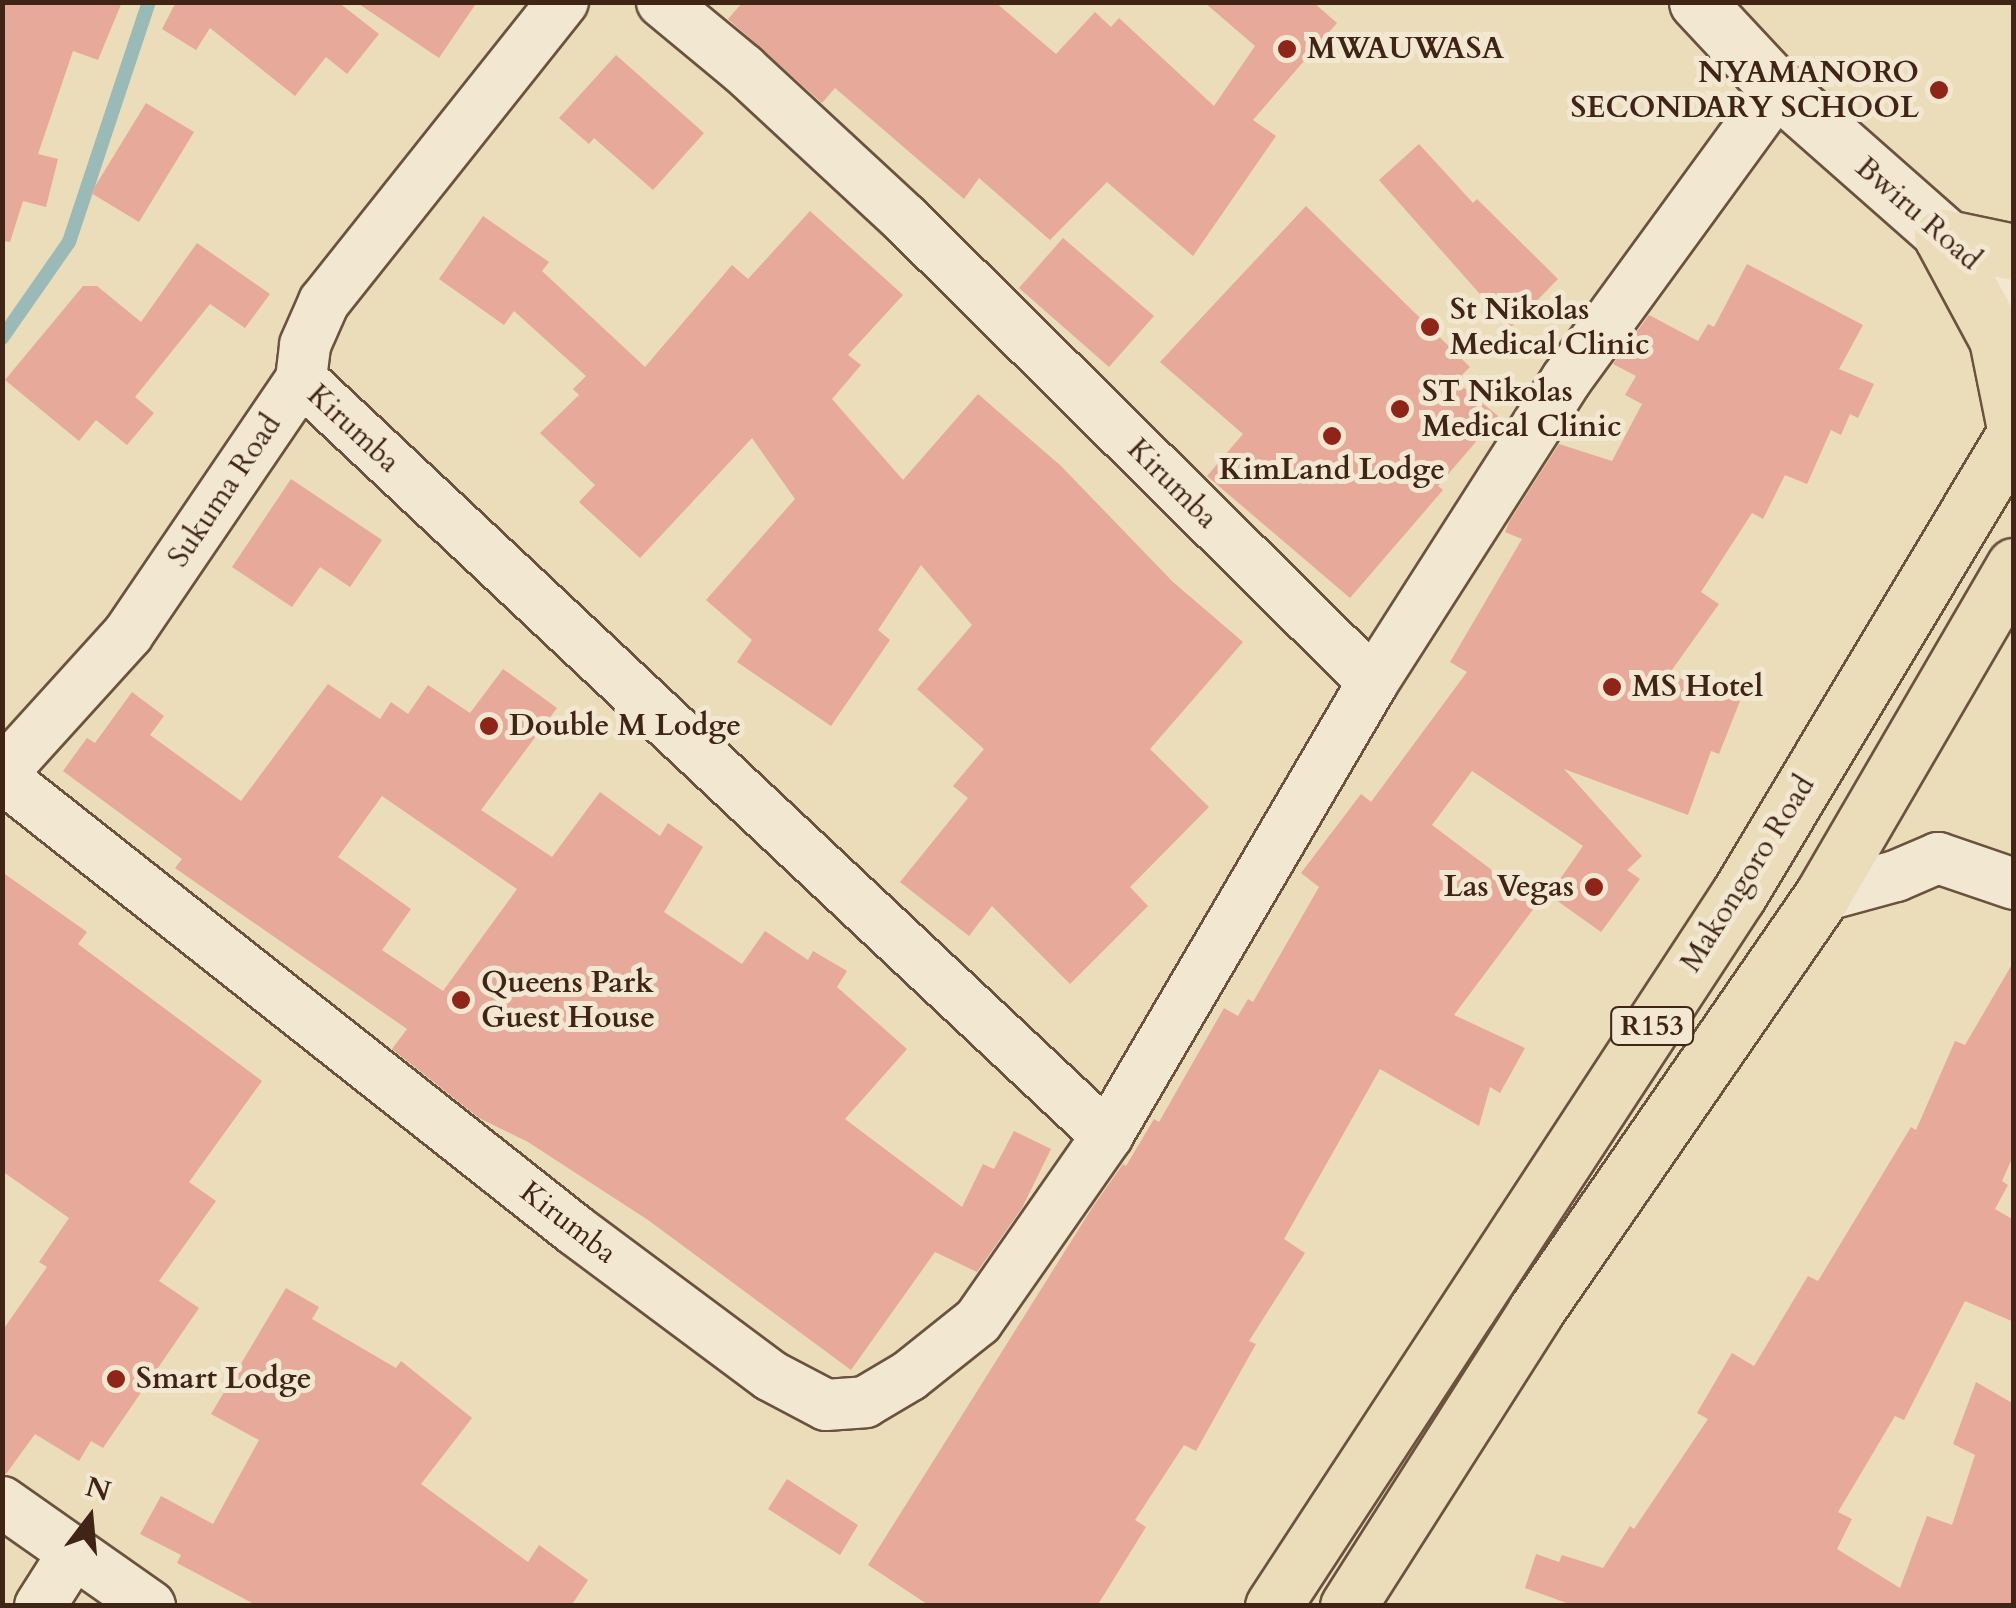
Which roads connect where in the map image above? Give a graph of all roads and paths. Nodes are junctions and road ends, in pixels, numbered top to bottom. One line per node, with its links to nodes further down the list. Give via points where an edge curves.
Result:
1 (564, 2): 8 (street, Sukuma Road, via 324,302 305,345)
2 (662, 2): 12 (street, Kirumba, via 905,219)
3 (1696, 2): 4 (main road, Bwiru Road)
4 (1778, 88): 5 (main road, Bwiru Road); 12 (street, Kirumba, via 1566,380)
5 (1942, 236): 6 (main road); 7 (main road, Bwiru Road); 9 (main road, via 1997,339)
6 (2014, 252)
7 (2014, 297)
8 (300, 379): 13 (street, Sukuma Road, via 128,634); 16 (street, Kirumba)
9 (2014, 423)
10 (2014, 435): 21 (main road, Makongoro Road / R153, via 1739,894)
11 (2014, 566): 15 (main road, R153)
12 (1373, 682): 16 (street, Kirumba)
13 (2, 776): 16 (street, Kirumba, via 576,1230 771,1376 826,1405 866,1402 978,1320)
14 (2014, 884): 15 (street, via 1938,858)
15 (1822, 896): 22 (main road, R153, via 1535,1312)
16 (1106, 1136)
17 (2, 1502): 18 (street)
18 (73, 1554): 19 (street); 20 (street)
19 (40, 1606)
20 (150, 1606)
21 (1273, 1606)
22 (1348, 1606)

